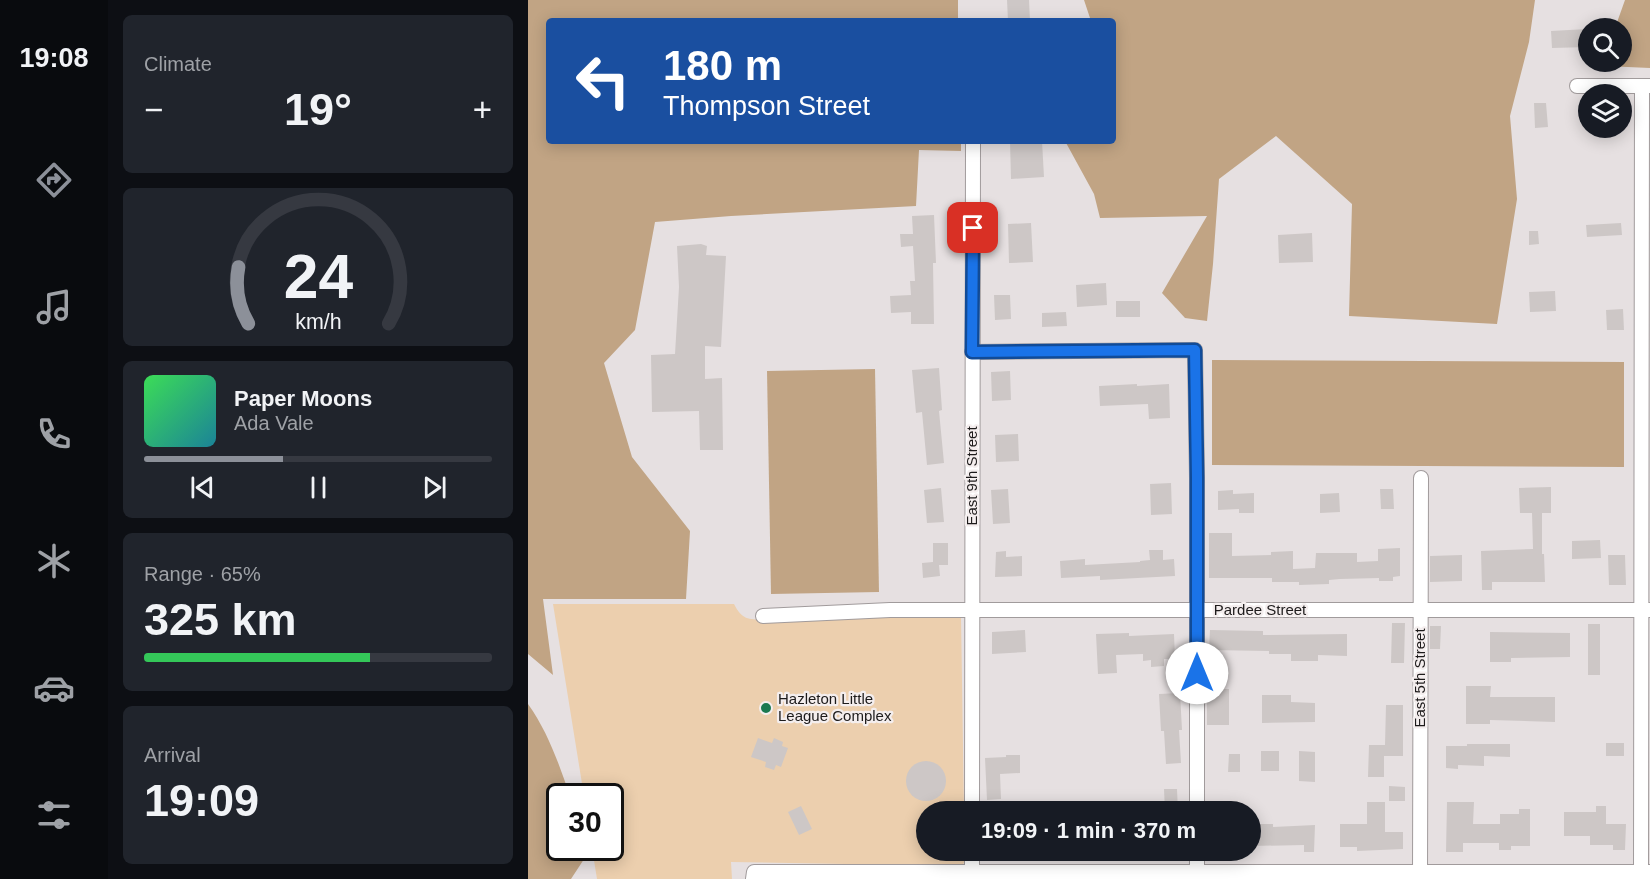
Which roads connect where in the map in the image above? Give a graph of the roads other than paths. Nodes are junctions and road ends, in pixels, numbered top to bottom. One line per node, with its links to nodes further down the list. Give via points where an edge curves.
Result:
1 (1577, 86): 2 (street)
2 (1646, 86): 5 (street)
3 (973, 144): 4 (street, East 9th Street)
4 (972, 352): 7 (street, East 9th Street); 8 (street, via 1195,350)
5 (1646, 352): 10 (street)
6 (1420, 478): 9 (street, East 5th Street)
7 (972, 610): 8 (street, Pardee Street); 11 (street, Pardee Street); 12 (street, East 9th Street)
8 (1197, 610): 9 (street, Pardee Street); 13 (street)
9 (1420, 610): 10 (street, Pardee Street); 18 (street, East 5th Street)
10 (1646, 610): 14 (street)
11 (763, 616)
12 (972, 801)
13 (1197, 801)
14 (1644, 874): 18 (street)
15 (754, 875): 16 (street)
16 (972, 875): 17 (street)
17 (1197, 875): 18 (street)
18 (1420, 875)

